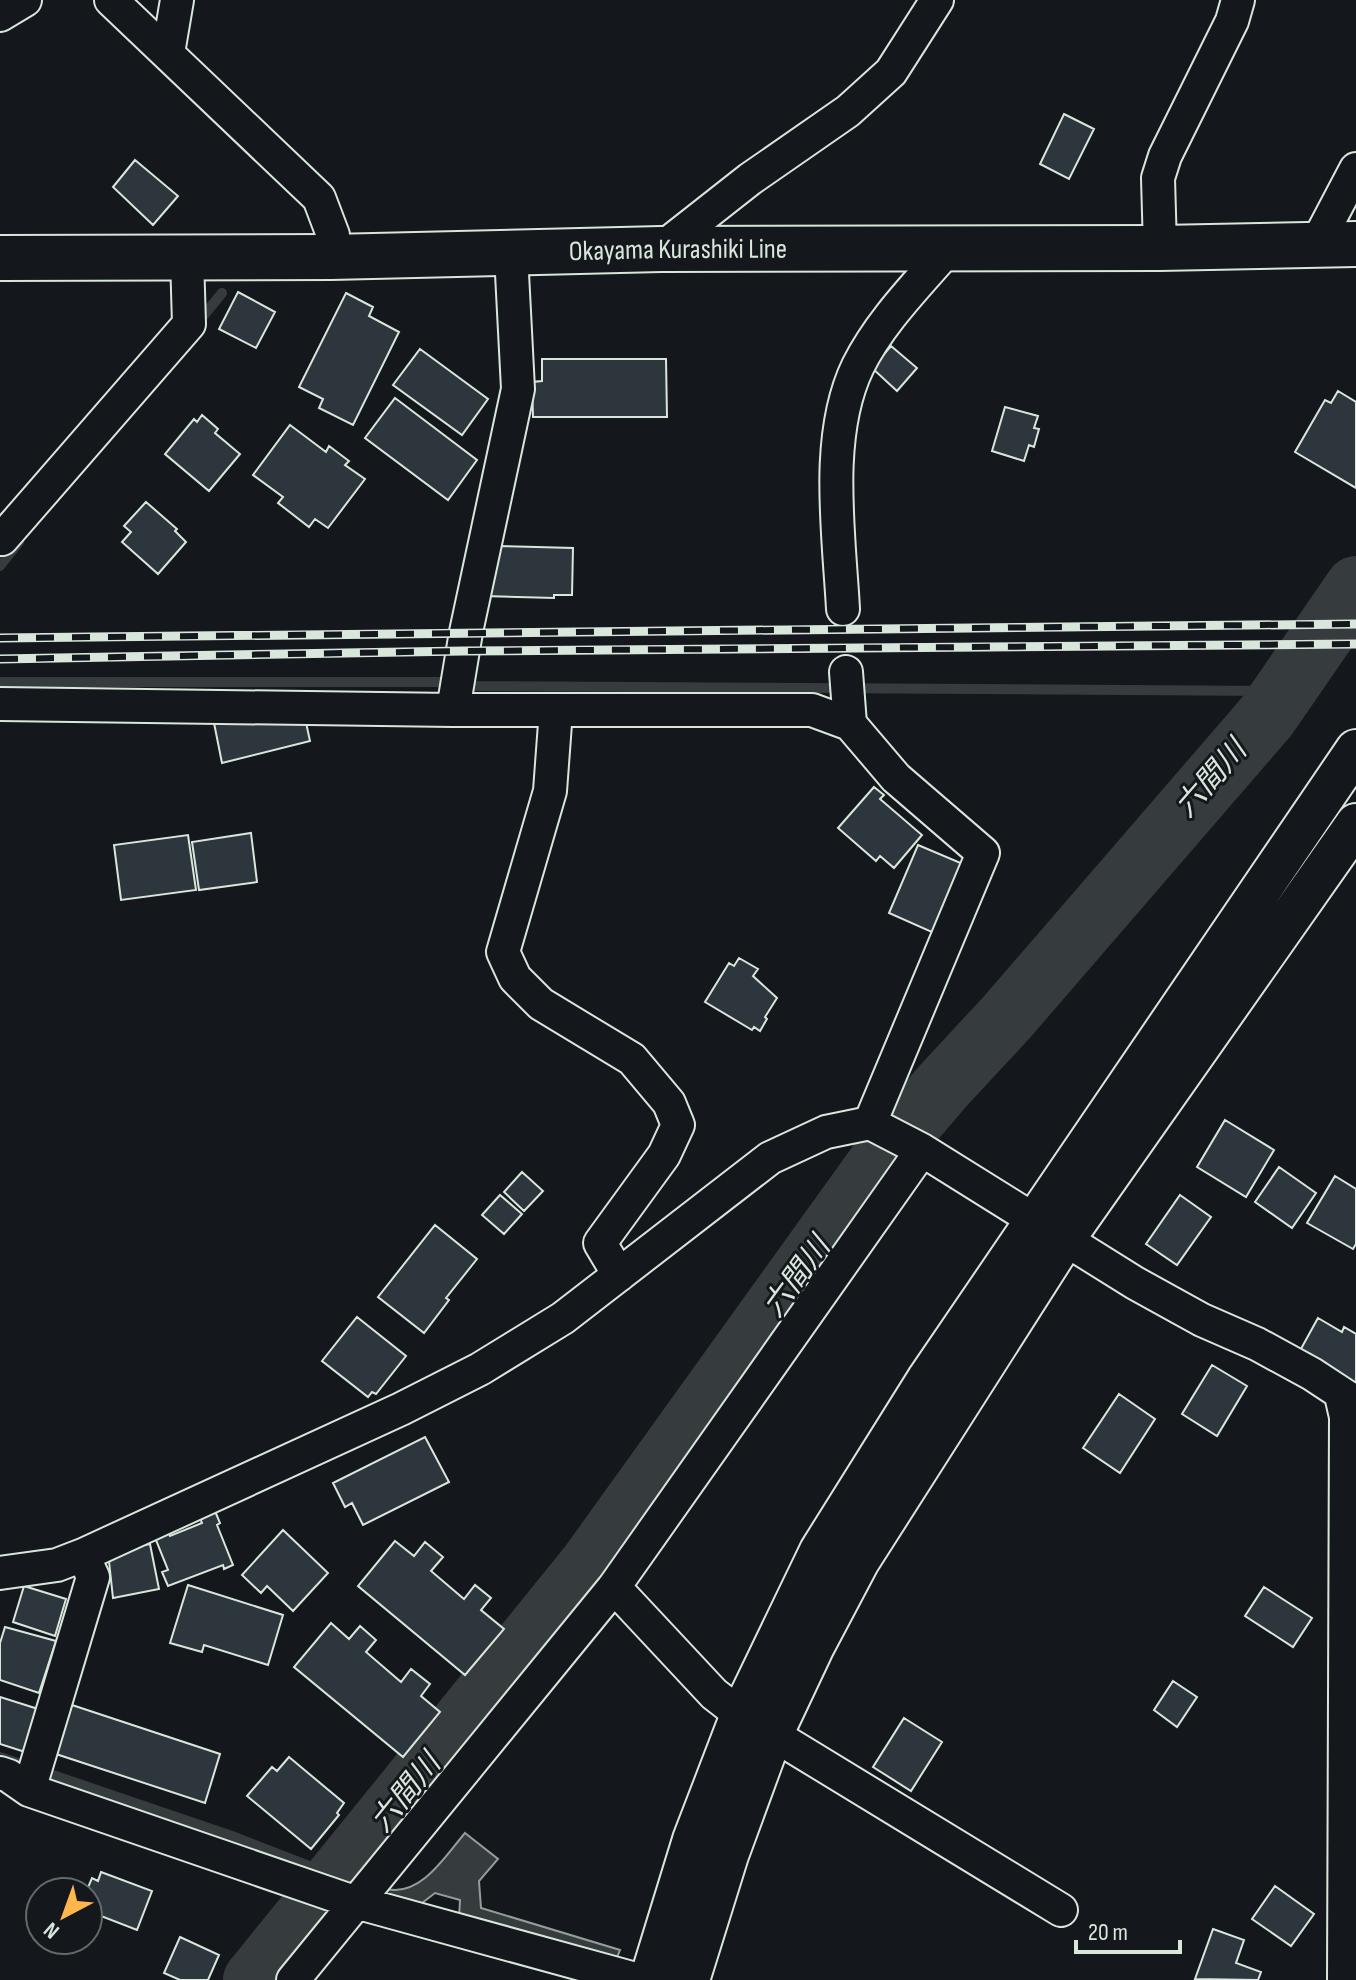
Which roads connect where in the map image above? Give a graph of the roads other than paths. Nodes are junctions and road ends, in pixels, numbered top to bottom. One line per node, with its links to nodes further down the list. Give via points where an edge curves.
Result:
1 (111, 0): 5 (street)
2 (177, 0): 5 (street)
3 (937, 0): 9 (street, via 891,72 848,111)
4 (1238, 0): 8 (street, via 1158,178)
5 (168, 53): 13 (street, via 319,198 333,235)
6 (1356, 169): 7 (street)
7 (1336, 245): 8 (main road, Okayama Kurashiki Line)
8 (1160, 248): 10 (main road, Okayama Kurashiki Line)
9 (661, 249): 10 (main road, Okayama Kurashiki Line); 11 (main road, Okayama Kurashiki Line)
10 (948, 249): 16 (street, via 892,314 858,367 843,416 836,481)
11 (511, 254): 13 (main road, Okayama Kurashiki Line); 17 (street, via 518,389)
12 (187, 257): 13 (main road, Okayama Kurashiki Line); 14 (main road, Okayama Kurashiki Line); 15 (street, via 189,324)
13 (331, 257)
14 (0, 258)
15 (0, 538)
16 (843, 609)
17 (456, 692): 18 (street); 19 (street)
18 (0, 704)
19 (556, 710): 22 (street, via 812,710 848,693 896,778 983,853); 25 (street, via 550,791 503,952 515,978 541,1004 632,1059 669,1103 678,1125 664,1155 600,1243)
20 (1356, 750): 24 (street)
21 (1356, 824): 24 (street)
22 (877, 1126): 23 (street); 25 (street, via 826,1132 770,1158)
23 (918, 1147): 24 (street); 29 (street)
24 (1050, 1229): 26 (street, via 1135,1283 1257,1344); 30 (street, via 927,1380 820,1551)
25 (619, 1275): 27 (street, via 563,1318 480,1369)
26 (1349, 1399): 39 (street)
27 (83, 1555): 28 (street, via 57,1565); 32 (street, via 93,1577)
28 (0, 1573)
29 (614, 1587): 30 (street, via 714,1694); 33 (street)
30 (757, 1725): 34 (street); 37 (street, via 693,1840); 38 (street, via 728,1855)
31 (0, 1773): 32 (street)
32 (32, 1777): 33 (street)
33 (352, 1901): 35 (street); 36 (street)
34 (1061, 1910)
35 (293, 1980)
36 (639, 1980)
37 (650, 1980)
38 (689, 1980)
39 (1344, 1980)

